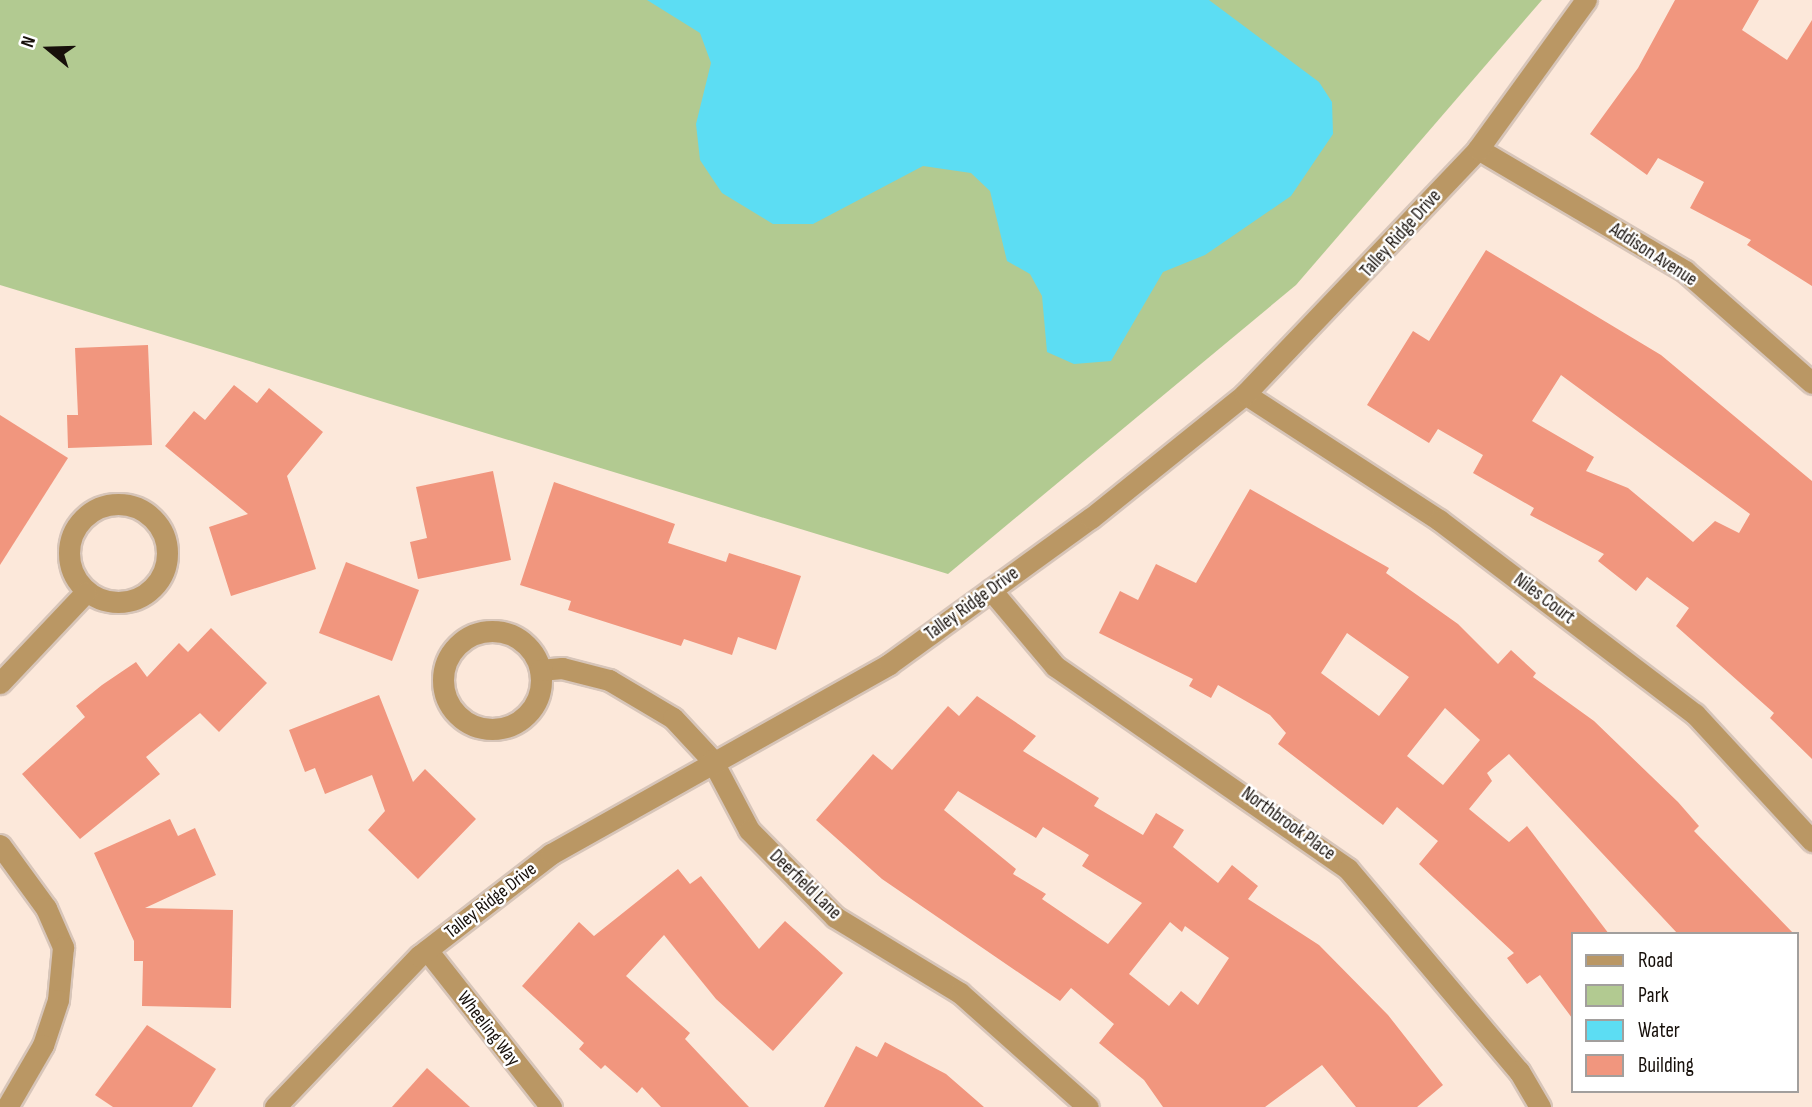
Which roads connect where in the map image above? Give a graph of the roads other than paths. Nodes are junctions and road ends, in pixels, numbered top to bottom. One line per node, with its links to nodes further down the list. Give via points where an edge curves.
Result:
1 (1586, 0): 2 (street, Talley Ridge Drive)
2 (1478, 149): 3 (street, Addison Avenue, via 1685,271); 4 (street, Talley Ridge Drive)
3 (1812, 383)
4 (1245, 394): 5 (street, Talley Ridge Drive); 10 (street, Niles Court, via 1439,520 1695,714)
5 (991, 590): 9 (street, Talley Ridge Drive, via 889,664); 17 (street, Northbrook Place, via 1055,666 1348,869 1520,1071)
6 (86, 592): 6 (street, via 70,566 80,522 105,505 149,515 166,544 161,578 135,600 101,600); 8 (street)
7 (540, 670): 7 (street, via 541,686 527,714 499,729 468,724 447,701 443,685 450,653 484,632 523,642); 9 (street, Deerfield Lane, via 562,668 629,687 673,718)
8 (0, 683)
9 (712, 760): 12 (street, Talley Ridge Drive, via 551,855); 16 (street, Deerfield Lane, via 749,830 835,916 960,993)
10 (1812, 841)
11 (0, 845): 13 (street, via 46,908 64,947 58,1000 43,1045)
12 (427, 950): 14 (street, Talley Ridge Drive); 15 (street, Wheeling Way)
13 (7, 1107)
14 (275, 1107)
15 (551, 1107)
16 (1088, 1107)
17 (1540, 1107)

